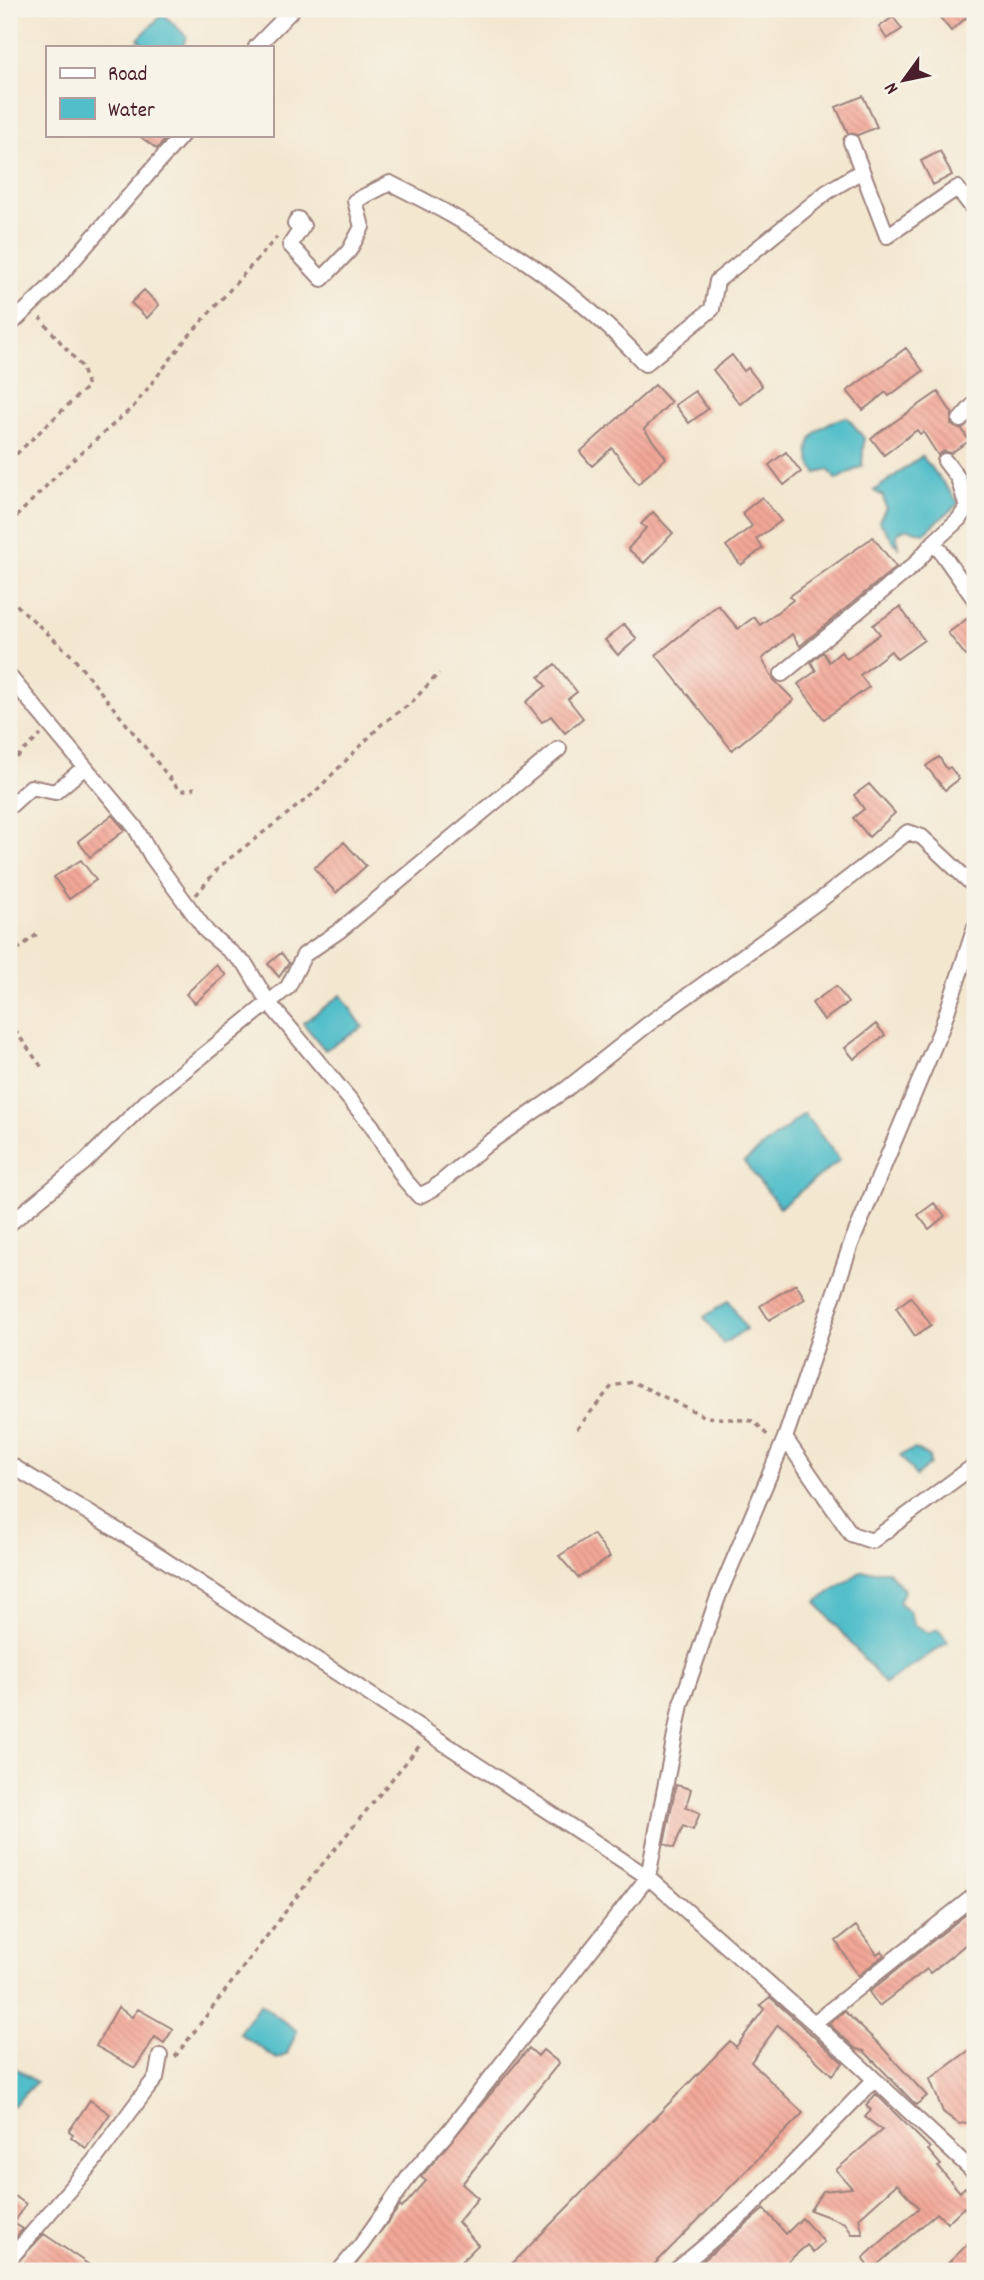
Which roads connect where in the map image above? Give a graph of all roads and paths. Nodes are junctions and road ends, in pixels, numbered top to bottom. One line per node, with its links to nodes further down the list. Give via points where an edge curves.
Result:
1 (293, 9): 2 (street)
2 (257, 46)
3 (181, 136): 8 (street)
4 (851, 142): 5 (street)
5 (860, 172): 6 (street, via 887,236 957,188); 7 (street, via 827,192 717,281 712,309 645,364 563,288 488,237 390,183 355,201 362,227 349,251 322,279 289,245 303,226 298,219)
6 (975, 211)
7 (295, 224): 14 (path, via 274,240 186,339 134,406)
8 (30, 306): 9 (street); 12 (path, via 81,366 88,386)
9 (9, 326)
10 (975, 403): 11 (street)
11 (960, 420)
12 (9, 461)
13 (945, 461): 15 (street, via 958,478 967,507)
14 (9, 524)
15 (934, 542): 17 (street); 19 (street, via 914,565)
16 (9, 597): 25 (path, via 72,656 180,791)
17 (975, 600)
18 (439, 673): 28 (path, via 313,794 220,866 202,891)
19 (782, 674)
20 (9, 676): 21 (street)
21 (52, 726): 23 (path); 24 (street)
22 (559, 749): 32 (street, via 304,955 288,987)
23 (9, 764)
24 (85, 767): 26 (street, via 55,792 30,787); 28 (street, via 135,827)
25 (195, 788)
26 (9, 807)
27 (975, 887): 32 (street, via 922,837 908,832 418,1196 372,1126)
28 (186, 903): 32 (street, via 207,932 246,965)
29 (975, 930): 37 (street, via 942,1027 851,1244)
30 (40, 932): 31 (path)
31 (9, 956)
32 (268, 1002): 35 (street, via 149,1099 85,1162)
33 (9, 1022): 34 (path)
34 (43, 1069)
35 (9, 1224)
36 (577, 1429): 37 (path, via 612,1386 633,1382 706,1417 754,1421)
37 (783, 1443): 39 (street, via 851,1534 872,1541); 41 (street, via 718,1597 681,1704)
38 (9, 1464): 40 (street, via 148,1549)
39 (975, 1465)
40 (429, 1734): 41 (street); 45 (path)
41 (648, 1877): 43 (street); 49 (street)
42 (975, 1895): 43 (street)
43 (814, 2023): 46 (street)
44 (160, 2056): 45 (street)
45 (156, 2078): 48 (street, via 93,2162)
46 (874, 2080): 47 (street); 50 (street, via 748,2210)
47 (975, 2173)
48 (9, 2260)
49 (339, 2271)
50 (675, 2271)

